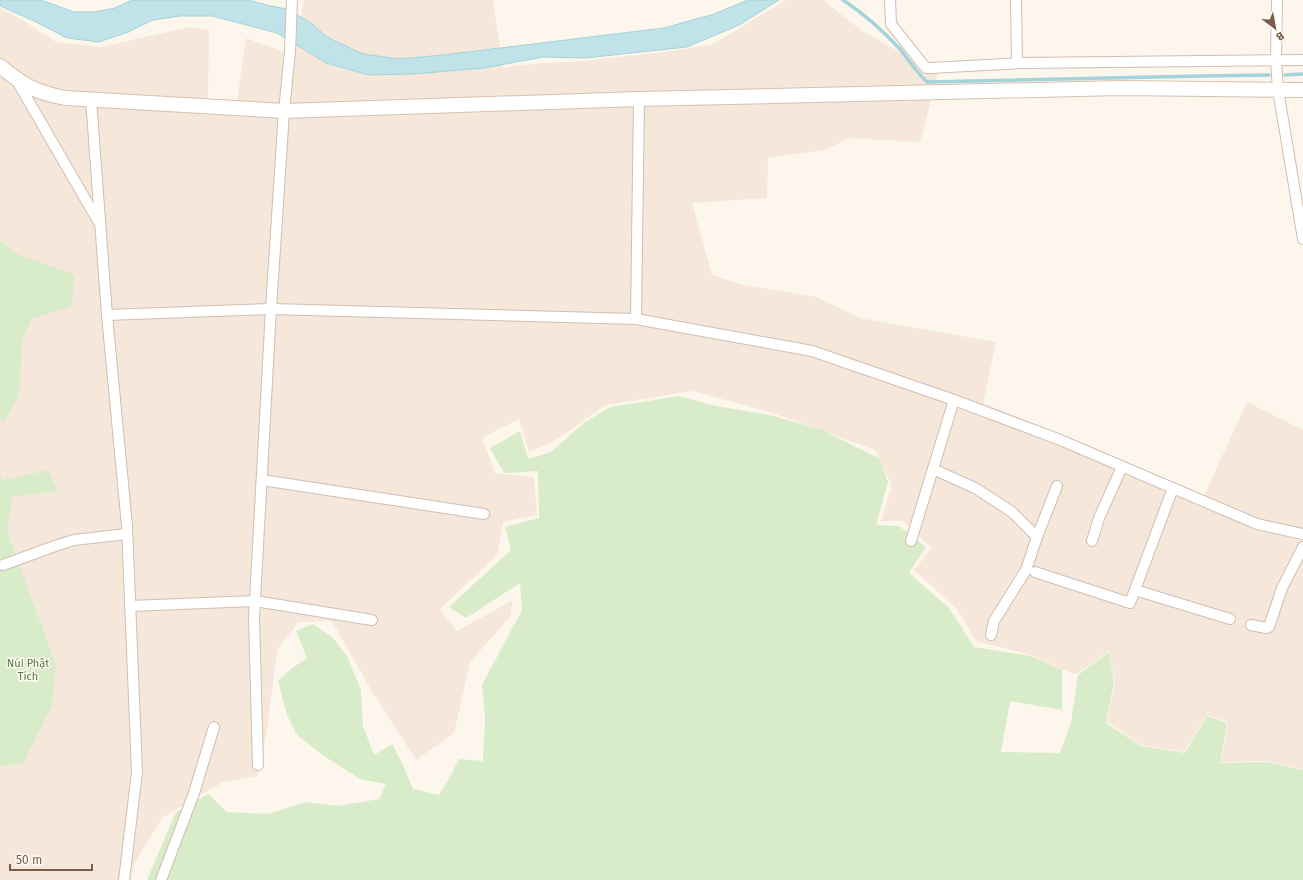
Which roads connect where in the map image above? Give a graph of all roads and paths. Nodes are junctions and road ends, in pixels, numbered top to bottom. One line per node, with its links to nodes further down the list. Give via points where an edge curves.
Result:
1 (292, 0): 14 (street)
2 (890, 0): 7 (street, via 891,24 926,68)
3 (1016, 0): 7 (street)
4 (1277, 0): 5 (street)
5 (1276, 60): 6 (street); 7 (street); 10 (street)
6 (1303, 60)
7 (1017, 63)
8 (0, 66): 9 (street)
9 (17, 80): 12 (street, via 47,94); 15 (street)
10 (1278, 90): 11 (street); 13 (street, via 1121,88); 16 (street)
11 (1303, 90)
12 (91, 99): 14 (street); 15 (street)
13 (639, 99): 14 (street); 19 (street)
14 (284, 111): 17 (street)
15 (100, 224): 18 (street)
16 (1303, 239)
17 (271, 309): 18 (street); 19 (street); 23 (street)
18 (107, 315): 27 (street)
19 (636, 319): 20 (street, via 812,351)
20 (954, 400): 21 (street, via 1058,439); 22 (street)
21 (1122, 467): 25 (street); 31 (street, via 1099,518)
22 (933, 469): 29 (street, via 975,488 1012,512); 30 (street)
23 (262, 480): 26 (street); 36 (street)
24 (1057, 486): 29 (street)
25 (1173, 488): 28 (street, via 1257,524); 35 (street)
26 (484, 514)
27 (127, 534): 33 (street, via 74,540); 37 (street)
28 (1303, 534)
29 (1037, 537): 41 (street, via 1026,570 994,621)
30 (911, 541)
31 (1092, 541)
32 (1303, 547): 40 (street, via 1284,582 1270,627)
33 (3, 565)
34 (1035, 572): 35 (street, via 1130,603)
35 (1135, 590): 38 (street)
36 (255, 601): 37 (street); 39 (street); 43 (street)
37 (130, 606): 44 (street, via 137,772)
38 (1230, 619)
39 (372, 620)
40 (1251, 625)
41 (991, 635)
42 (214, 727): 45 (street, via 194,792)
43 (258, 765)
44 (124, 880)
45 (161, 880)

